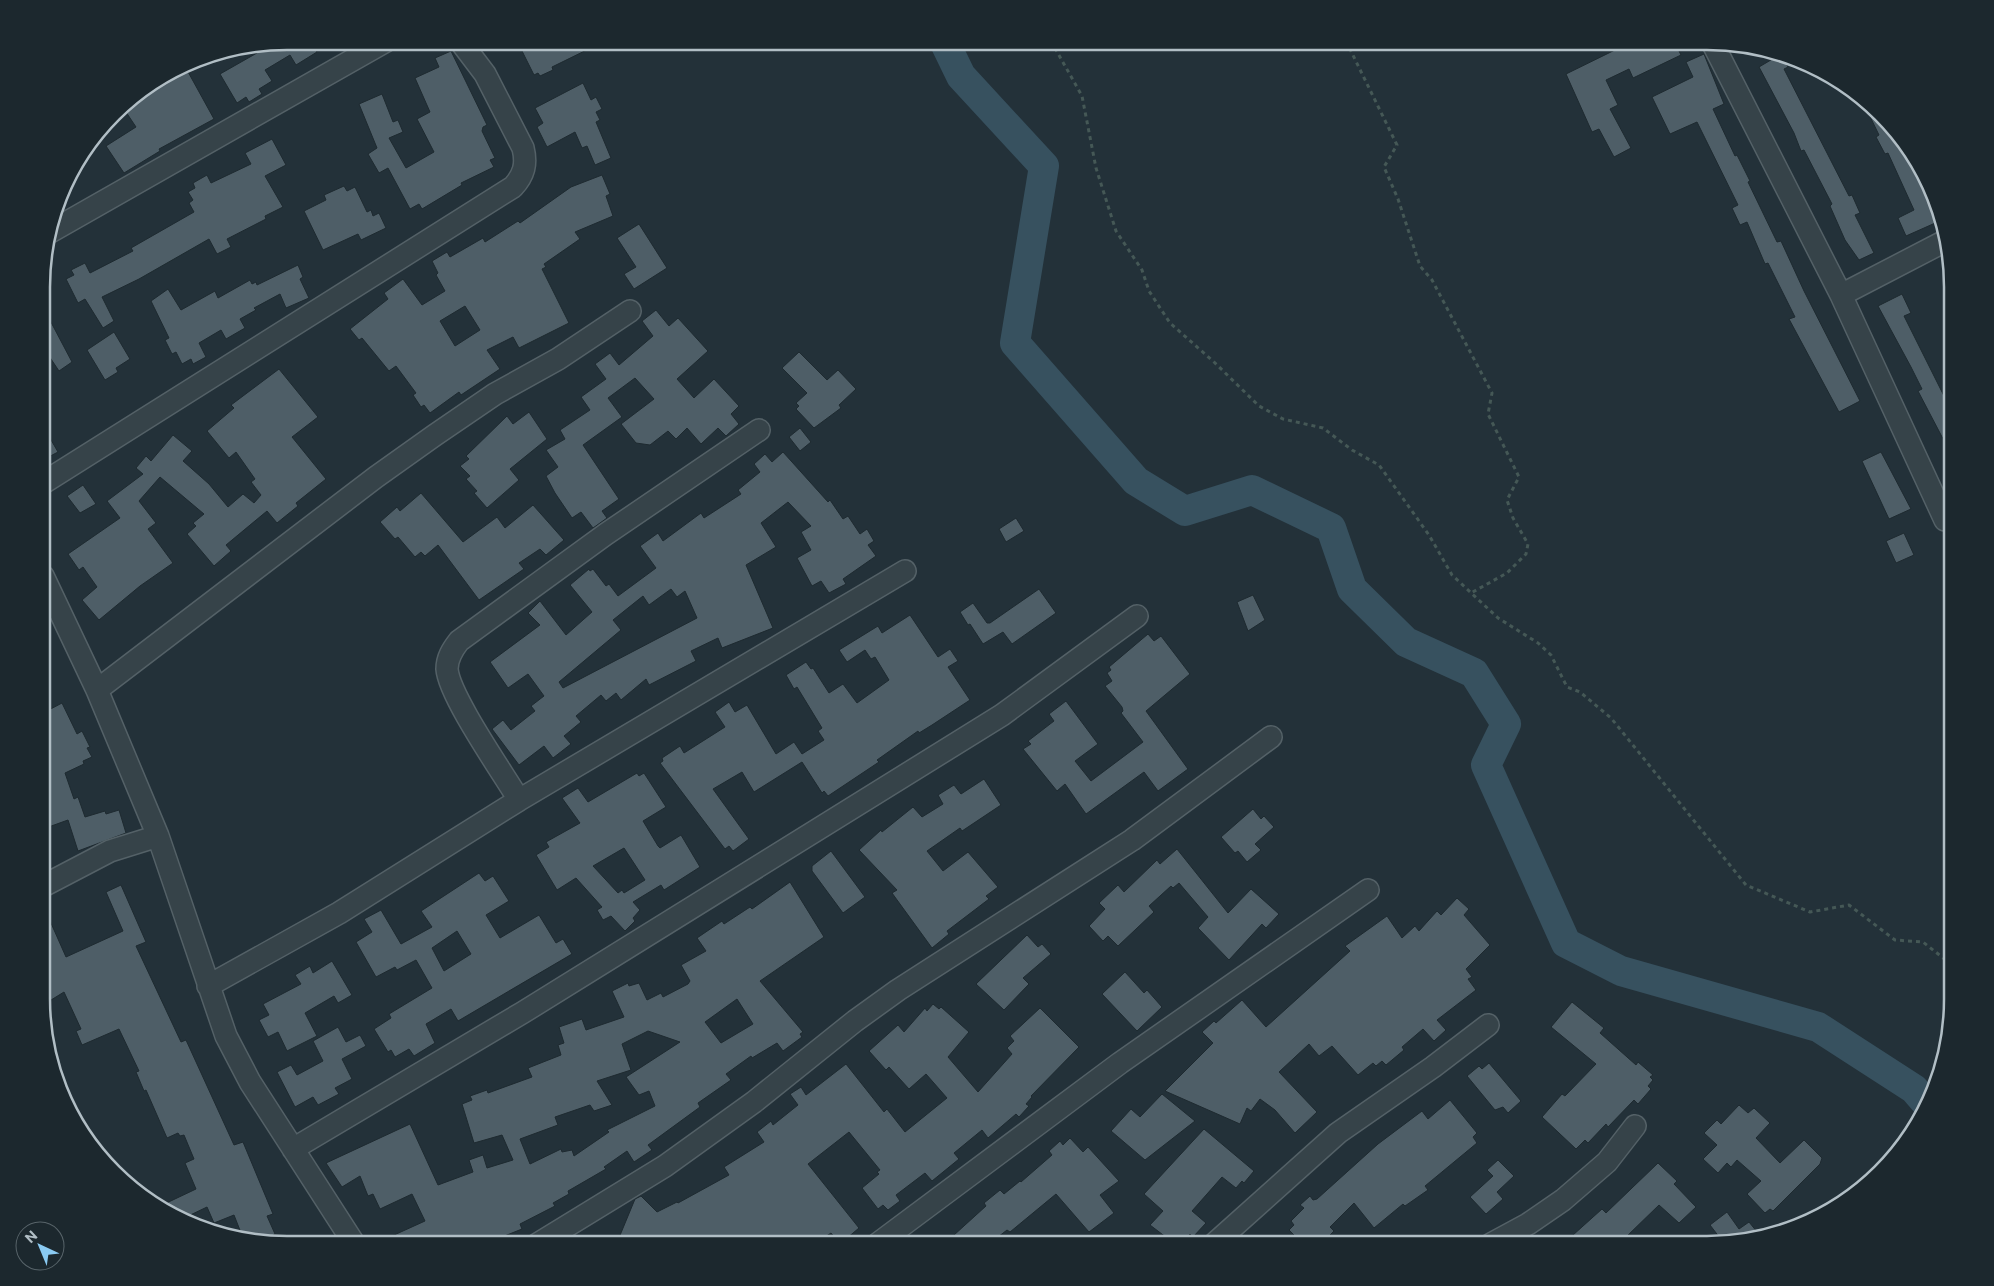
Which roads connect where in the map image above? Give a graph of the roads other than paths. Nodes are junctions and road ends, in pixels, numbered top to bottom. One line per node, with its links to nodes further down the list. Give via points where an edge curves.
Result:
1 (370, 50): 4 (street)
2 (467, 50): 9 (street, via 484,74 523,148 526,159 520,179 505,192)
3 (1716, 51): 6 (street)
4 (58, 228)
5 (1940, 244): 6 (street)
6 (1840, 295): 10 (street)
7 (630, 311): 14 (street, via 565,354 495,394 428,441)
8 (759, 430): 16 (street, via 606,534 459,641 452,650 447,669 455,692)
9 (50, 479)
10 (1944, 518)
11 (904, 571): 16 (street)
12 (50, 591): 14 (street)
13 (1137, 616): 23 (street, via 994,720 539,1003)
14 (97, 690): 17 (street)
15 (1271, 738): 25 (street, via 1132,840 898,990 754,1102 664,1166)
16 (519, 800): 20 (street, via 339,913)
17 (158, 836): 18 (street, via 110,851); 20 (street)
18 (50, 882)
19 (1368, 890): 26 (street, via 1120,1063)
20 (208, 986): 23 (street, via 237,1059)
21 (1488, 1025): 27 (street, via 1338,1133)
22 (1635, 1126): 28 (street, via 1607,1162 1563,1200)
23 (293, 1149): 24 (street)
24 (349, 1236)
25 (552, 1236)
26 (887, 1236)
27 (1223, 1236)
28 (1506, 1236)

